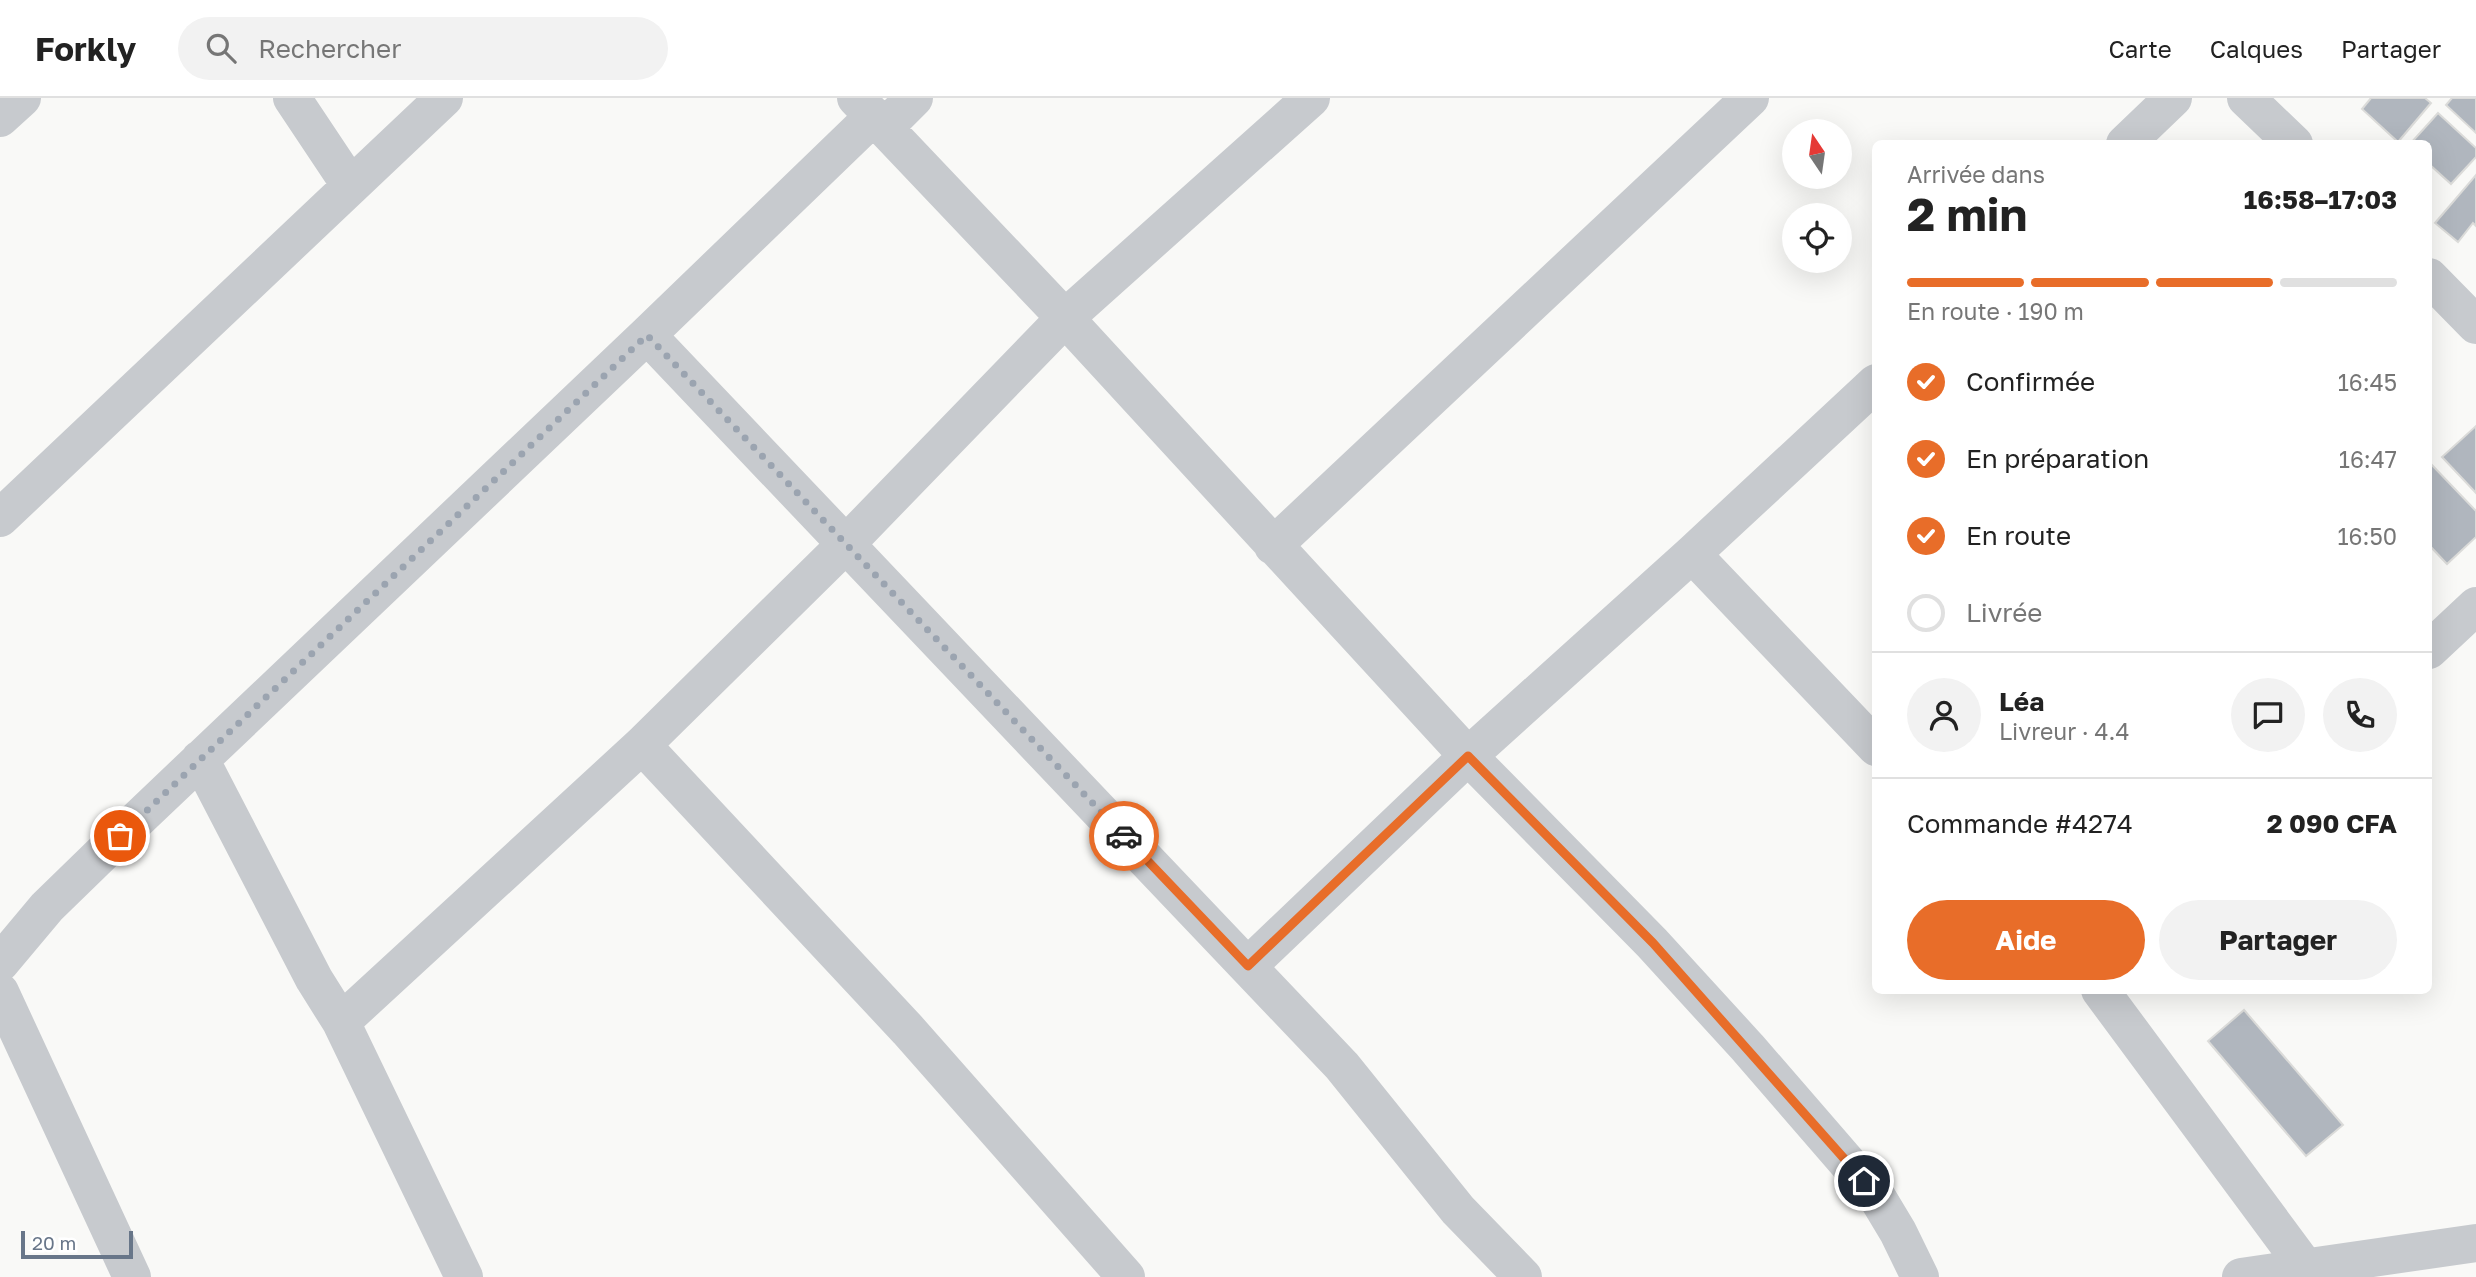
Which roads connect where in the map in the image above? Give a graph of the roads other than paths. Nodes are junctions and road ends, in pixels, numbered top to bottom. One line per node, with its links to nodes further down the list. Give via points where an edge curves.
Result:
1 (22, 98): 10 (street)
2 (292, 98): 13 (street)
3 (444, 98): 13 (street)
4 (915, 98): 9 (street)
5 (1311, 98): 15 (street)
6 (1750, 98): 21 (street)
7 (2173, 98): 11 (street)
8 (2246, 98): 12 (street)
9 (871, 114): 15 (street); 17 (street)
10 (0, 118)
11 (2129, 140)
12 (2290, 140)
13 (351, 185): 19 (street)
14 (2432, 280): 16 (street)
15 (1065, 318): 20 (street); 21 (street)
16 (2476, 325)
17 (647, 335): 20 (street); 28 (street)
18 (1872, 387): 22 (street)
19 (0, 518)
20 (846, 544): 26 (street); 30 (street)
21 (1273, 546): 27 (street)
22 (1692, 554): 25 (street); 27 (street)
23 (2476, 606): 24 (street)
24 (2432, 647)
25 (1872, 743)
26 (642, 745): 33 (street); 38 (street, via 908,1030)
27 (1468, 756): 30 (street); 40 (street, via 1653,943 1877,1196)
28 (200, 759): 29 (street, via 47,907); 33 (street)
29 (0, 963)
30 (1248, 966): 39 (street, via 1342,1066 1458,1210)
31 (0, 992): 36 (street)
32 (2103, 994): 35 (street)
33 (341, 1022): 37 (street)
34 (2476, 1242): 35 (street)
35 (2305, 1267): 41 (street)
36 (132, 1277)
37 (464, 1277)
38 (1126, 1277)
39 (1523, 1277)
40 (1920, 1277)
41 (2241, 1277)

